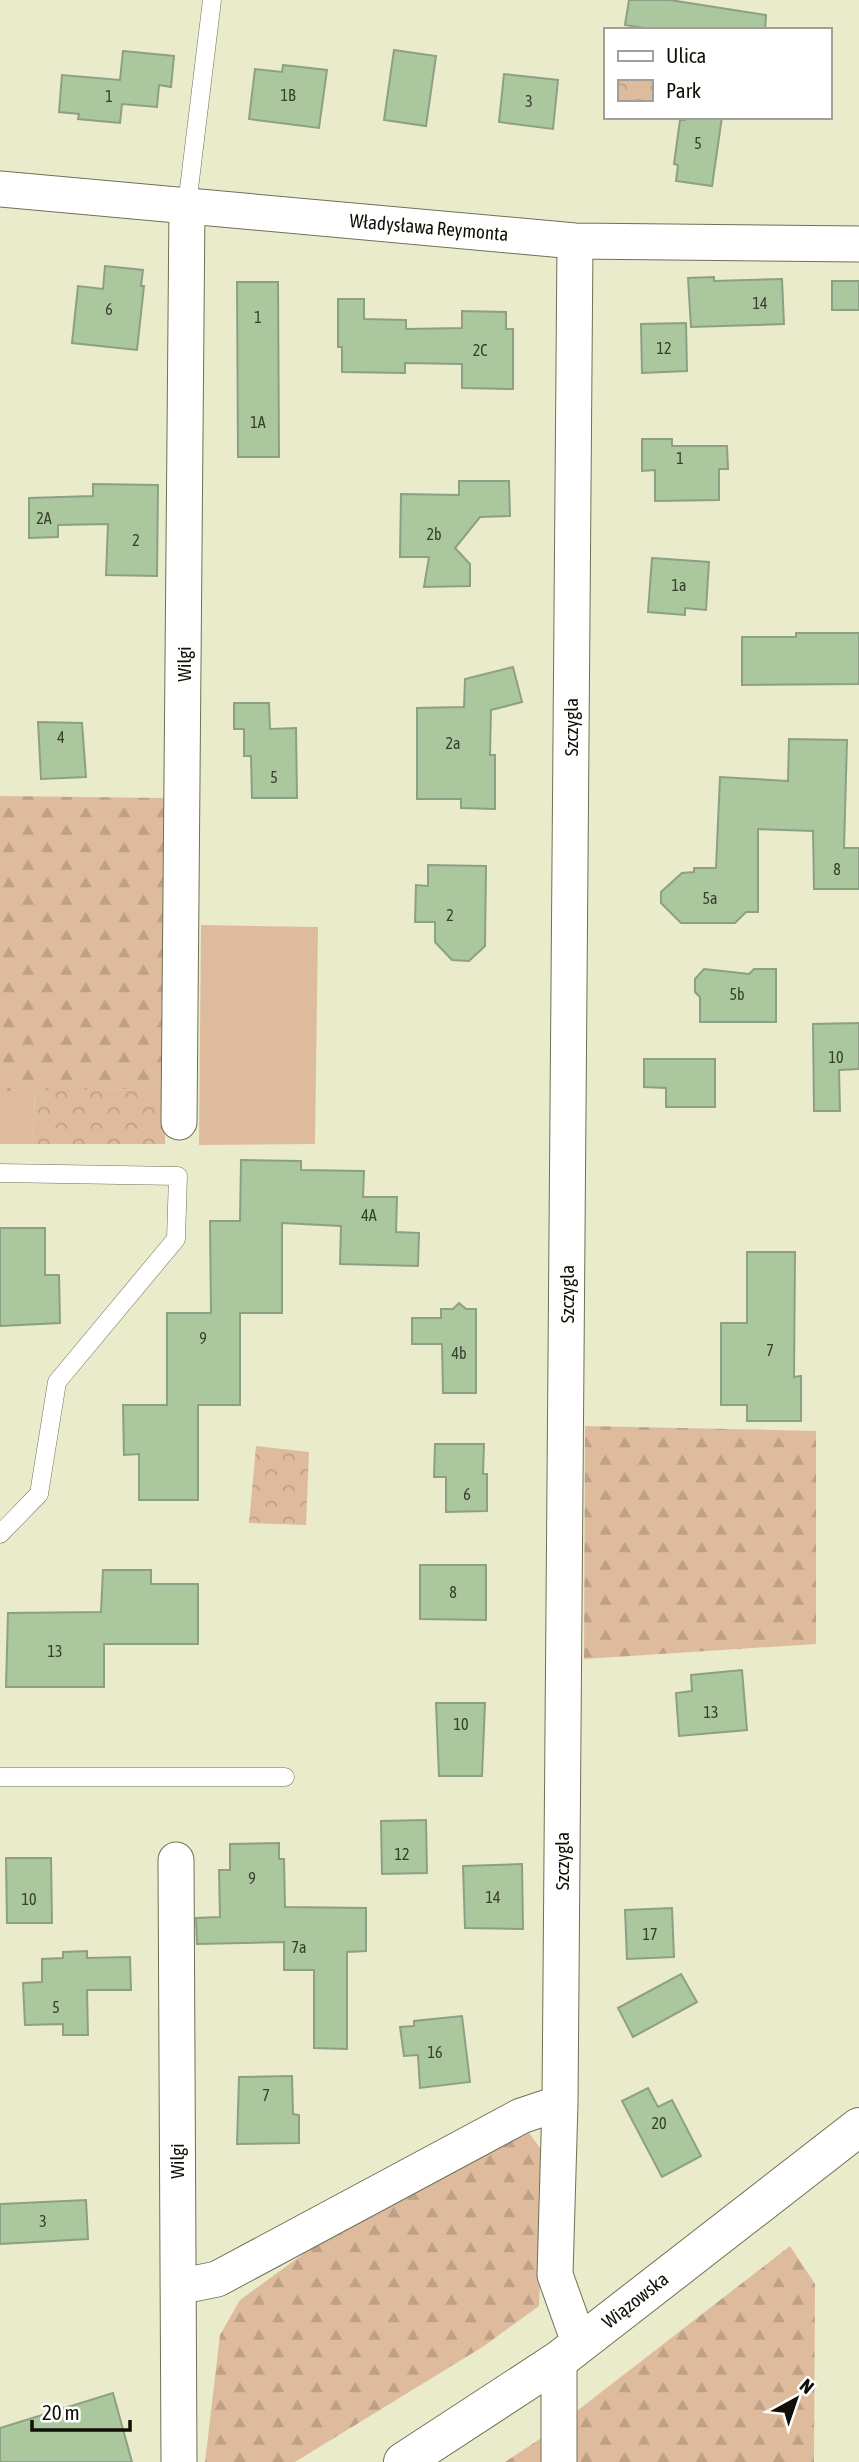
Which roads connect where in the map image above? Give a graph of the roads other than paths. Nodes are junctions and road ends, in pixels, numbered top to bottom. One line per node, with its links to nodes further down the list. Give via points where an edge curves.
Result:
1 (212, 0): 3 (lane)
2 (0, 189): 3 (street, Władysława Reymonta)
3 (187, 205): 4 (street, Władysława Reymonta); 6 (street, Wilgi)
4 (575, 241): 5 (street, Władysława Reymonta); 12 (street, Szczygla)
5 (859, 244)
6 (179, 1122)
7 (0, 1173): 8 (lane, via 178,1176 176,1239 57,1382 39,1493)
8 (0, 1534)
9 (0, 1777): 10 (lane)
10 (285, 1777)
11 (176, 1860): 14 (street, Wilgi)
12 (560, 2103): 14 (street, via 521,2116 217,2279); 15 (street, Szczygla, via 555,2276)
13 (859, 2127): 15 (main road, Wiązowska)
14 (178, 2287): 16 (street, Wilgi)
15 (569, 2351): 17 (main road, Wiązowska); 18 (street, Szczygla)
16 (179, 2462)
17 (404, 2462)
18 (559, 2462)

